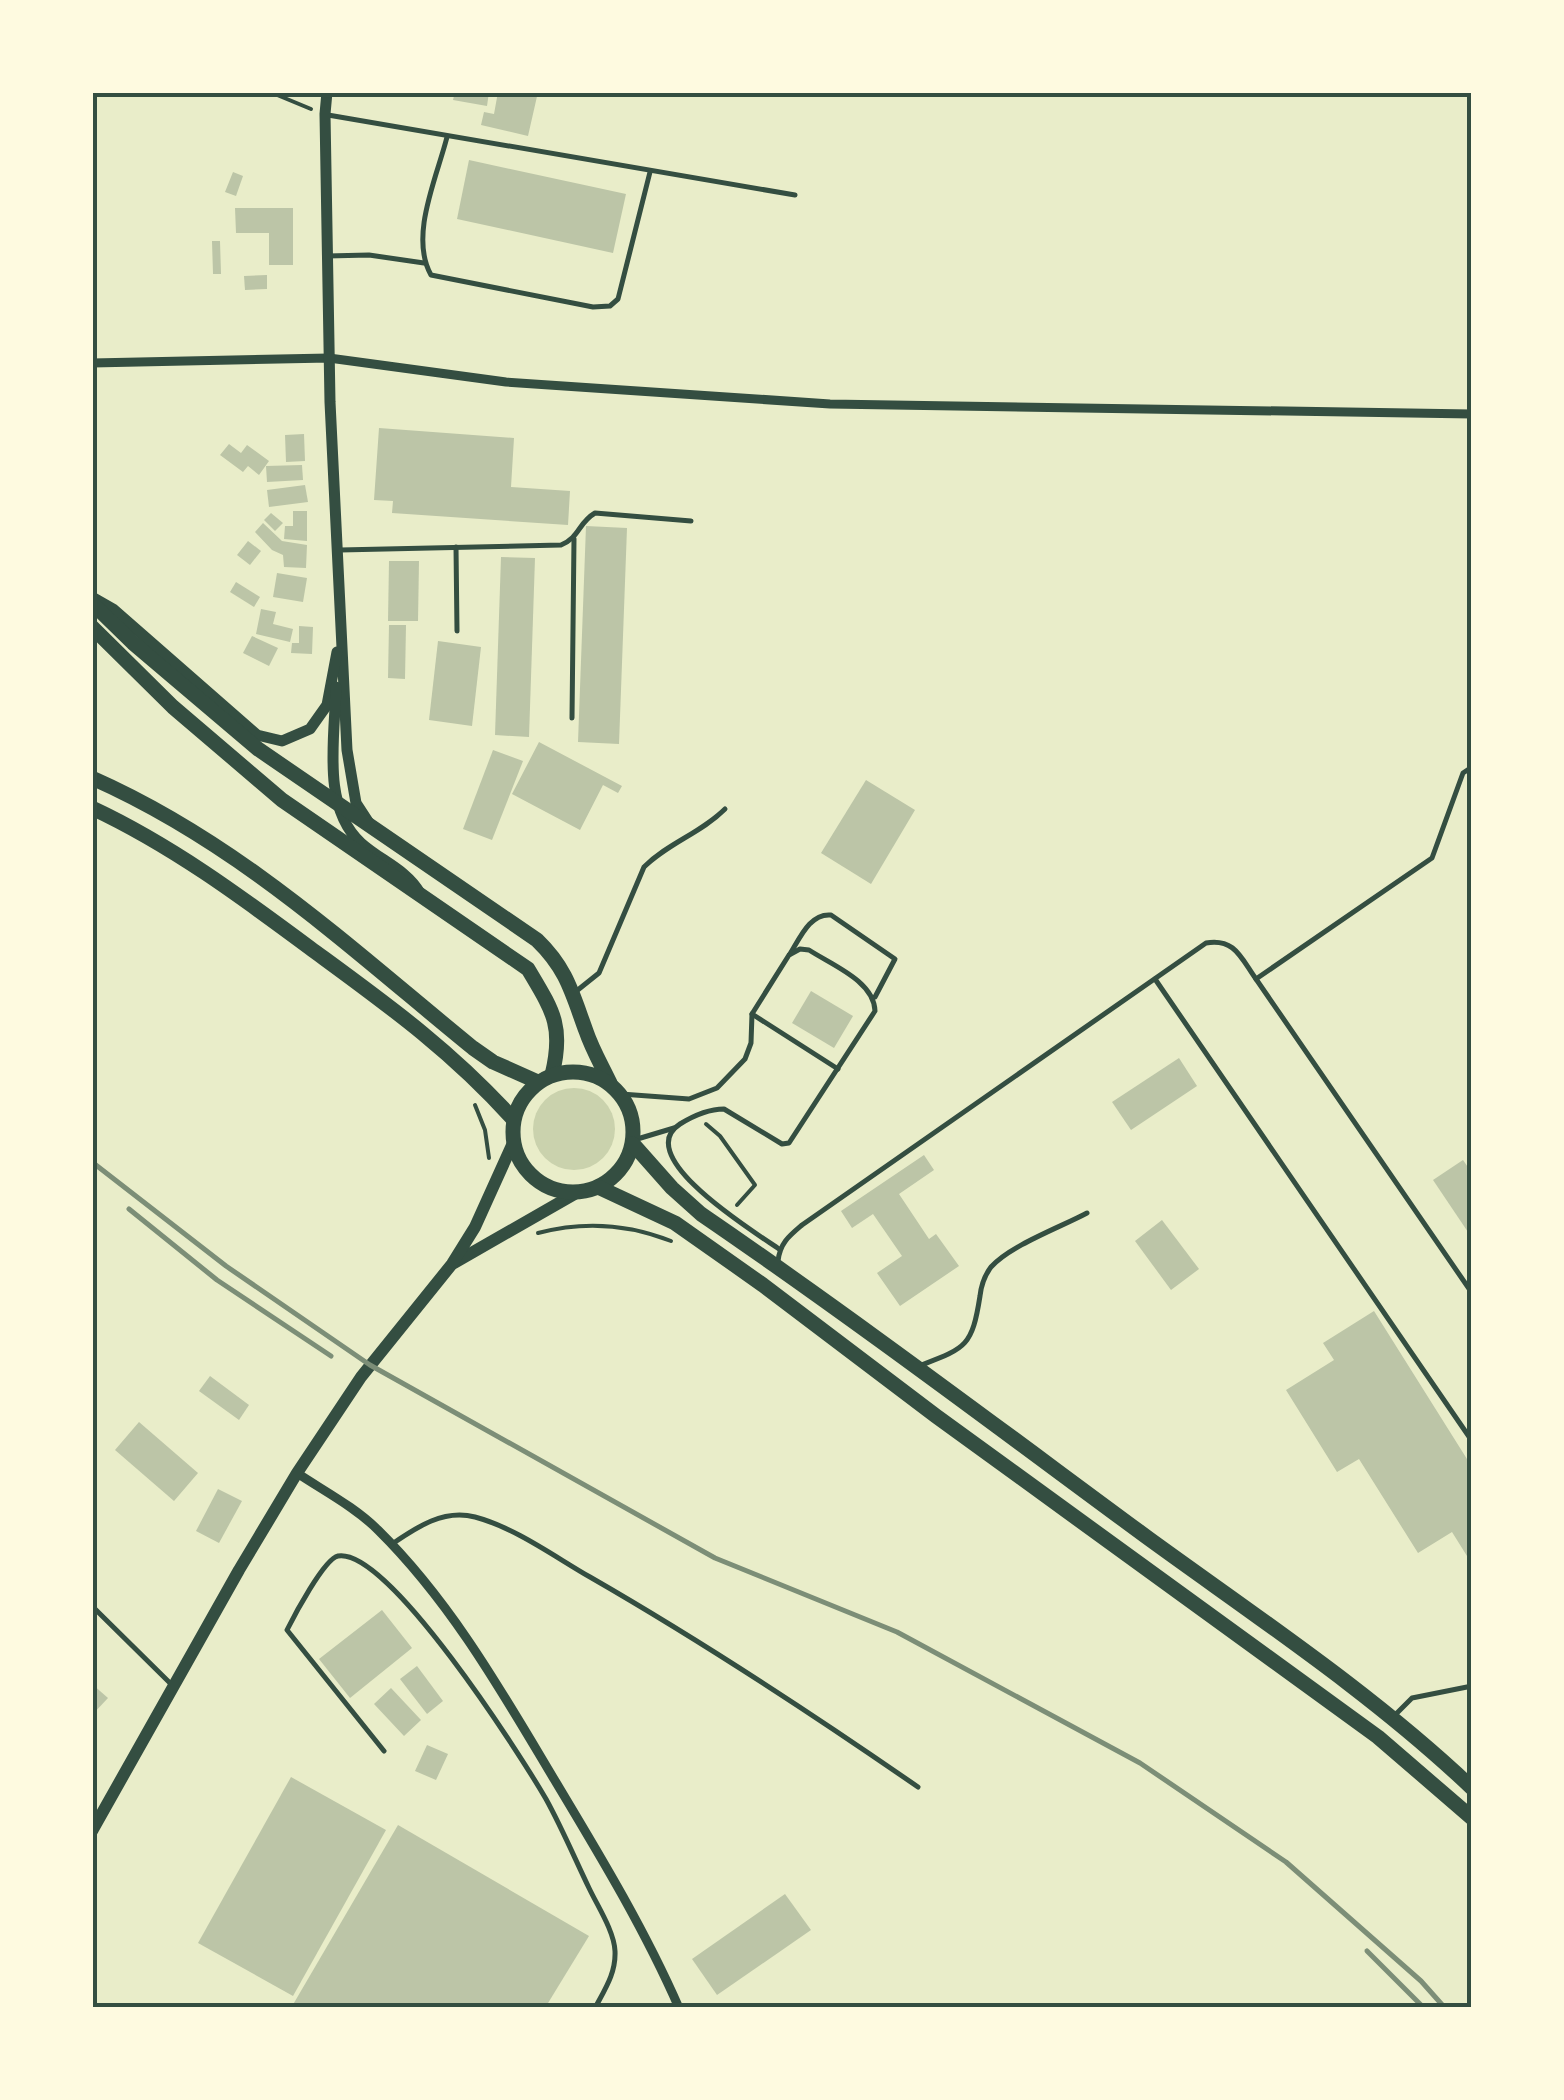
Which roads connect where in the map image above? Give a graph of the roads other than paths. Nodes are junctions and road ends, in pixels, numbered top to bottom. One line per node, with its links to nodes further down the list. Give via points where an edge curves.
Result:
1 (327, 92): 2 (street)
2 (324, 114): 3 (lane); 6 (street)
3 (448, 136): 4 (lane); 7 (lane, via 423,230)
4 (650, 172): 5 (lane); 7 (lane, via 624,283 610,306 431,275)
5 (795, 195)
6 (326, 256): 7 (lane); 8 (street)
7 (424, 263)
8 (329, 358): 9 (street); 10 (street, via 506,382 830,404); 14 (street)
9 (92, 363)
10 (1472, 414)
11 (691, 521): 12 (lane, via 595,513)
12 (574, 539): 13 (lane, via 561,545); 20 (lane)
13 (456, 547): 14 (lane); 18 (lane)
14 (337, 550): 15 (street)
15 (339, 598): 19 (street); 26 (street, via 347,750 356,803)
16 (92, 600): 19 (street, via 113,609 257,735 282,742 310,730 327,705); 23 (main road, via 258,748)
17 (92, 627): 27 (main road, via 282,800)
18 (457, 631)
19 (337, 652): 23 (street)
20 (572, 718)
21 (1472, 768): 29 (lane, via 1463,773 1432,858)
22 (92, 778): 35 (main road, via 142,800 253,868 493,1062)
23 (338, 806): 26 (main road); 27 (street, via 359,842 412,879)
24 (92, 808): 37 (main road, via 235,892 415,1025)
25 (725, 809): 31 (lane, via 644,868 599,974)
26 (374, 831): 31 (main road, via 536,940)
27 (424, 899): 35 (main road, via 528,970 550,1005 559,1044)
28 (789, 954): 32 (lane, via 810,950); 32 (lane, via 814,919 831,915 895,959); 33 (lane)
29 (1256, 979): 30 (lane, via 1232,946 1220,941); 47 (lane)
30 (1155, 980): 44 (lane); 49 (lane)
31 (574, 992): 36 (main road, via 586,1034)
32 (875, 998): 34 (lane, via 876,1011)
33 (752, 1014): 34 (lane); 36 (lane, via 745,1059 717,1088 689,1100)
34 (839, 1069): 38 (lane, via 790,1143 724,1109)
35 (545, 1078): 36 (main road, via 565,1071 596,1075); 37 (main road, via 518,1105)
36 (616, 1089): 40 (main road, via 630,1110)
37 (514, 1119): 39 (main road)
38 (674, 1128): 40 (lane); 44 (lane, via 668,1149 673,1163)
39 (513, 1142): 42 (main road, via 544,1185); 45 (main road)
40 (633, 1142): 41 (main road, via 626,1162); 46 (main road, via 687,1202)
41 (598, 1187): 42 (main road); 59 (main road, via 676,1223 763,1285 1378,1737)
42 (578, 1192): 45 (main road)
43 (1088, 1213): 48 (lane, via 990,1269 974,1332 963,1346)
44 (779, 1249): 46 (lane)
45 (452, 1264): 50 (main road, via 361,1377)
46 (777, 1267): 48 (main road)
47 (1472, 1292)
48 (916, 1366): 55 (main road)
49 (1472, 1441)
50 (297, 1473): 51 (street); 54 (main road)
51 (392, 1544): 57 (lane, via 444,1516 475,1517 523,1539 785,1695); 62 (street, via 426,1580 505,1696 654,1952)
52 (92, 1606): 54 (lane)
53 (1472, 1686): 55 (lane, via 1412,1698)
54 (174, 1687): 60 (main road)
55 (1392, 1718): 58 (main road)
56 (384, 1751): 61 (lane, via 287,1630 323,1571 340,1556 379,1573 416,1615 492,1712 548,1802 616,1948 612,1975)
57 (918, 1787)
58 (1472, 1788)
59 (1472, 1818)
60 (92, 1832)
61 (595, 2008)
62 (679, 2008)

